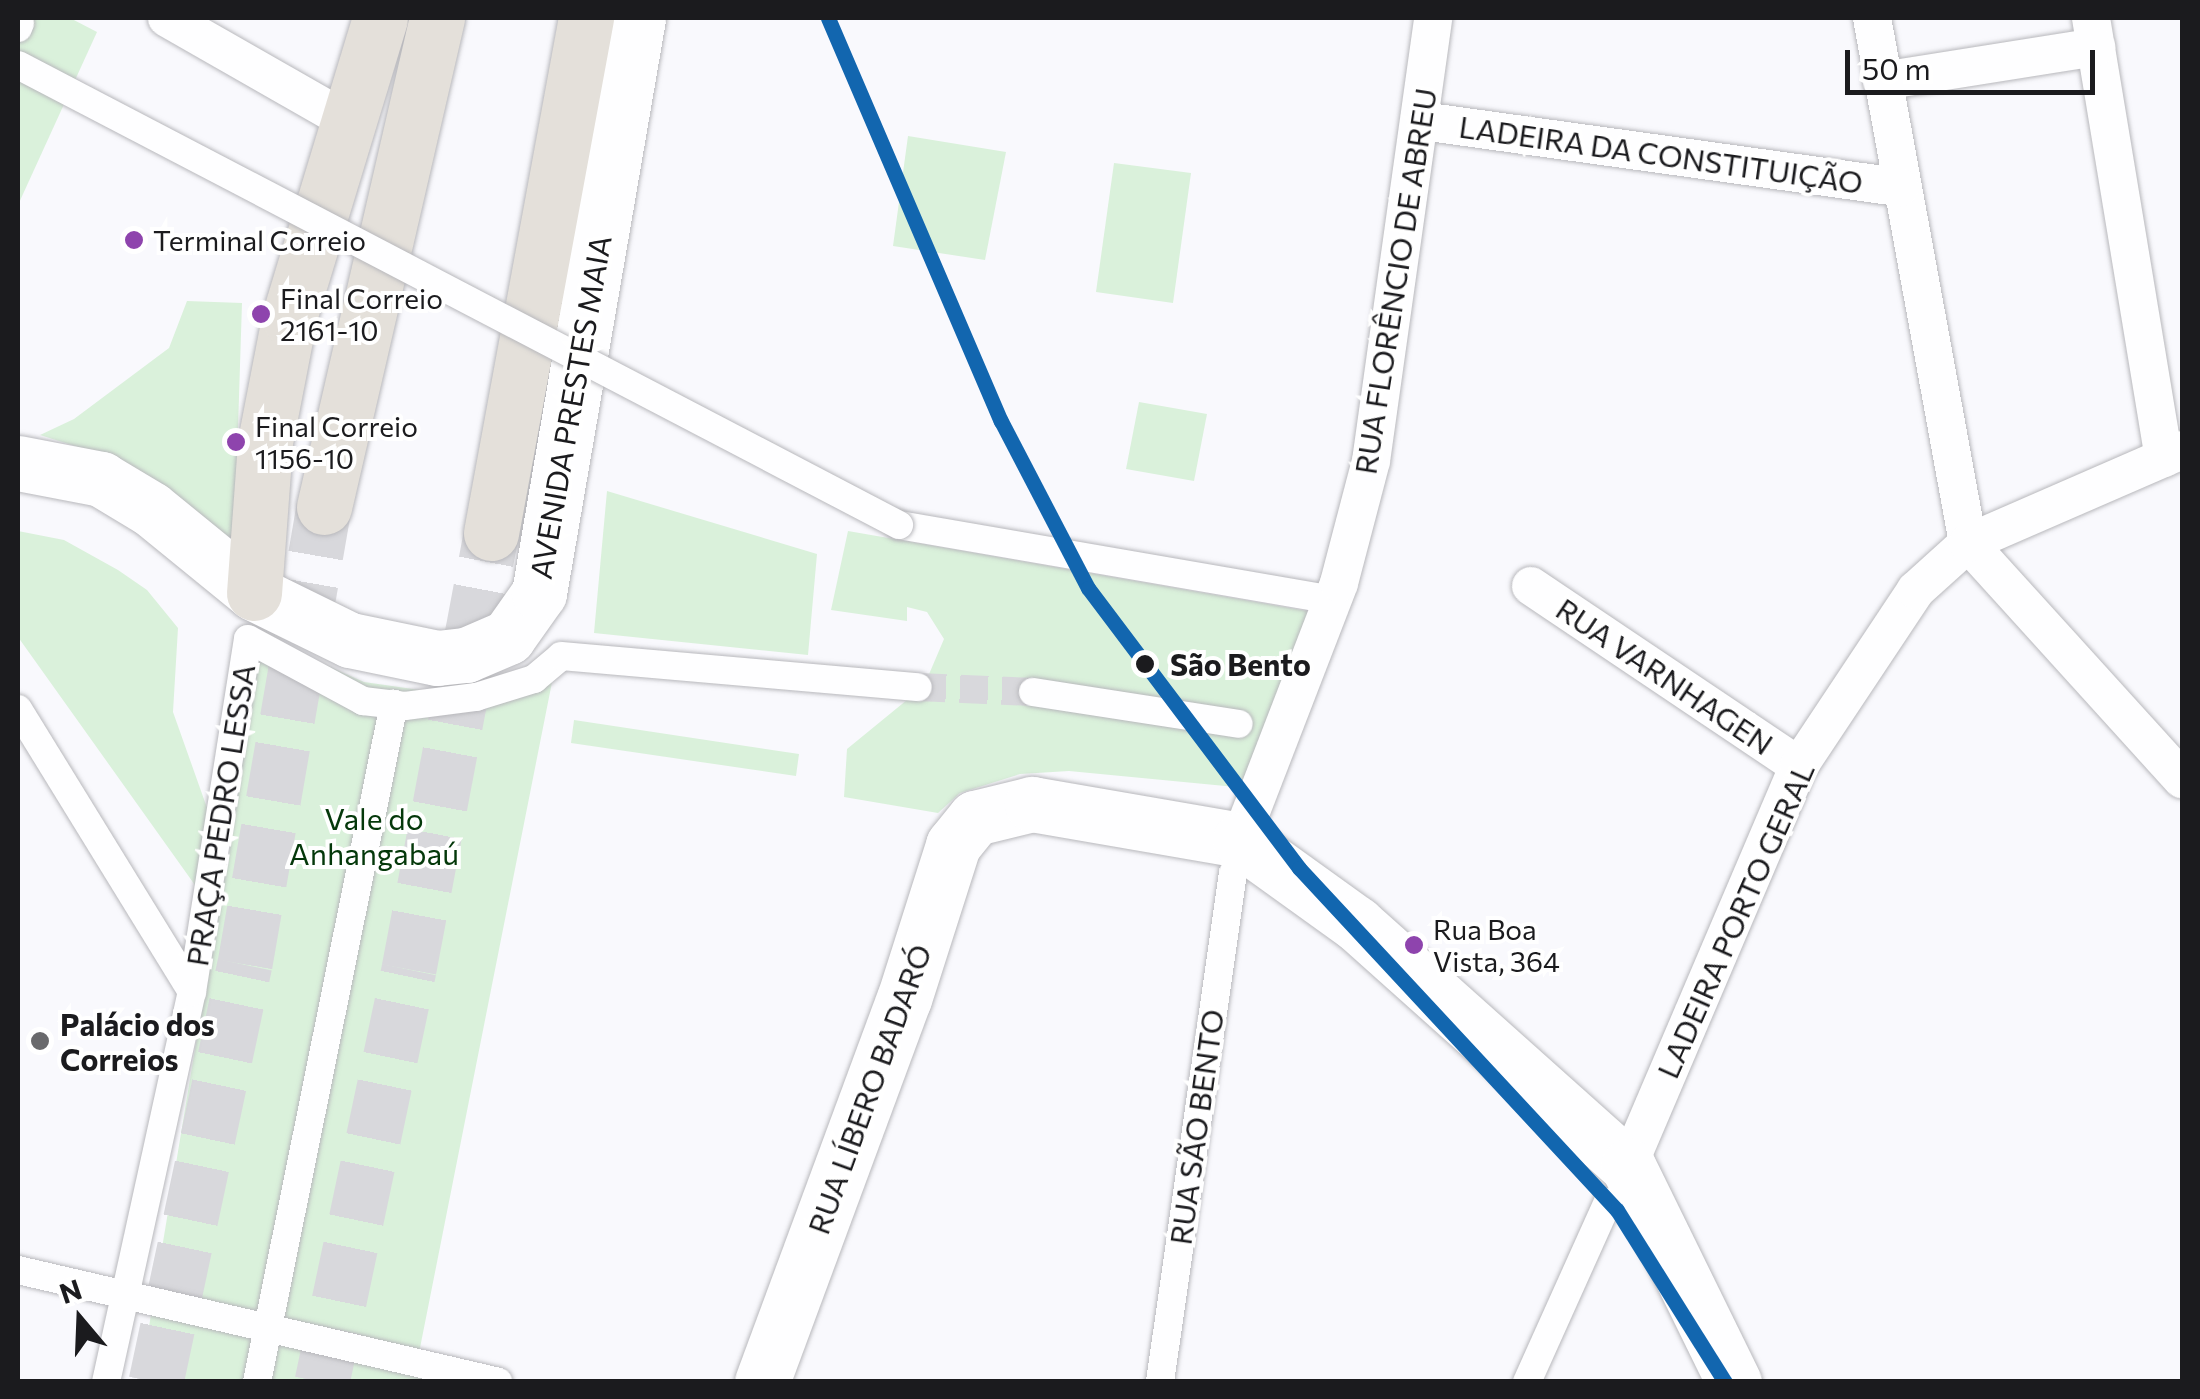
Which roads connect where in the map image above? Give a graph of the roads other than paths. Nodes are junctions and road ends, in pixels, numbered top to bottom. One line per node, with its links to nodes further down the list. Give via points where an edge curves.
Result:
1 (167, 18): 11 (street)
2 (380, 18): 11 (highway)
3 (436, 18): 16 (highway)
4 (586, 18): 17 (highway, AVENIDA PRESTES MAIA)
5 (638, 18): 21 (main road, AVENIDA PRESTES MAIA, via 539,594 524,620 484,650 422,657)
6 (1433, 18): 12 (street, RUA FLORÊNCIO DE ABREU)
7 (1872, 18): 10 (street)
8 (2094, 32): 10 (street); 14 (street)
9 (18, 65): 20 (street, bridge, via 899,524)
10 (1882, 81): 13 (street)
11 (344, 119): 21 (highway, via 279,371)
12 (1422, 121): 13 (street, LADEIRA DA CONSTITUIÇÃO); 20 (street, RUA FLORÊNCIO DE ABREU, via 1371,461)
13 (1899, 187): 18 (street)
14 (2173, 454): 18 (street, LADEIRA PORTO GERAL)
15 (18, 463): 21 (main road, via 101,479 151,509)
16 (324, 508)
17 (491, 533)
18 (1968, 543): 27 (street, LADEIRA PORTO GERAL, via 1916,590); 28 (street)
19 (1531, 586): 27 (street, RUA VARNHAGEN)
20 (1332, 600): 29 (street, RUA FLORÊNCIO DE ABREU)
21 (251, 616): 24 (street, via 363,701); 30 (street, PRAÇA PEDRO LESSA)
22 (918, 687): 24 (street, via 561,656 534,679 476,697)
23 (1032, 692): 26 (street)
24 (394, 704): 34 (street)
25 (18, 709): 30 (street)
26 (1239, 724)
27 (1799, 766): 31 (street, LADEIRA PORTO GERAL)
28 (2182, 778)
29 (1236, 856): 31 (main road, via 1357,924); 38 (main road, RUA LÍBERO BADARÓ, via 1032,804 974,818 953,846 904,999); 39 (street, RUA SÃO BENTO)
30 (192, 992): 33 (street)
31 (1618, 1184): 40 (street); 41 (main road)
32 (18, 1270): 33 (street)
33 (127, 1296): 34 (street); 35 (street)
34 (267, 1328): 36 (street); 37 (street)
35 (106, 1382)
36 (256, 1382)
37 (498, 1382)
38 (762, 1382)
39 (1160, 1382)
40 (1528, 1382)
41 (1734, 1382)

